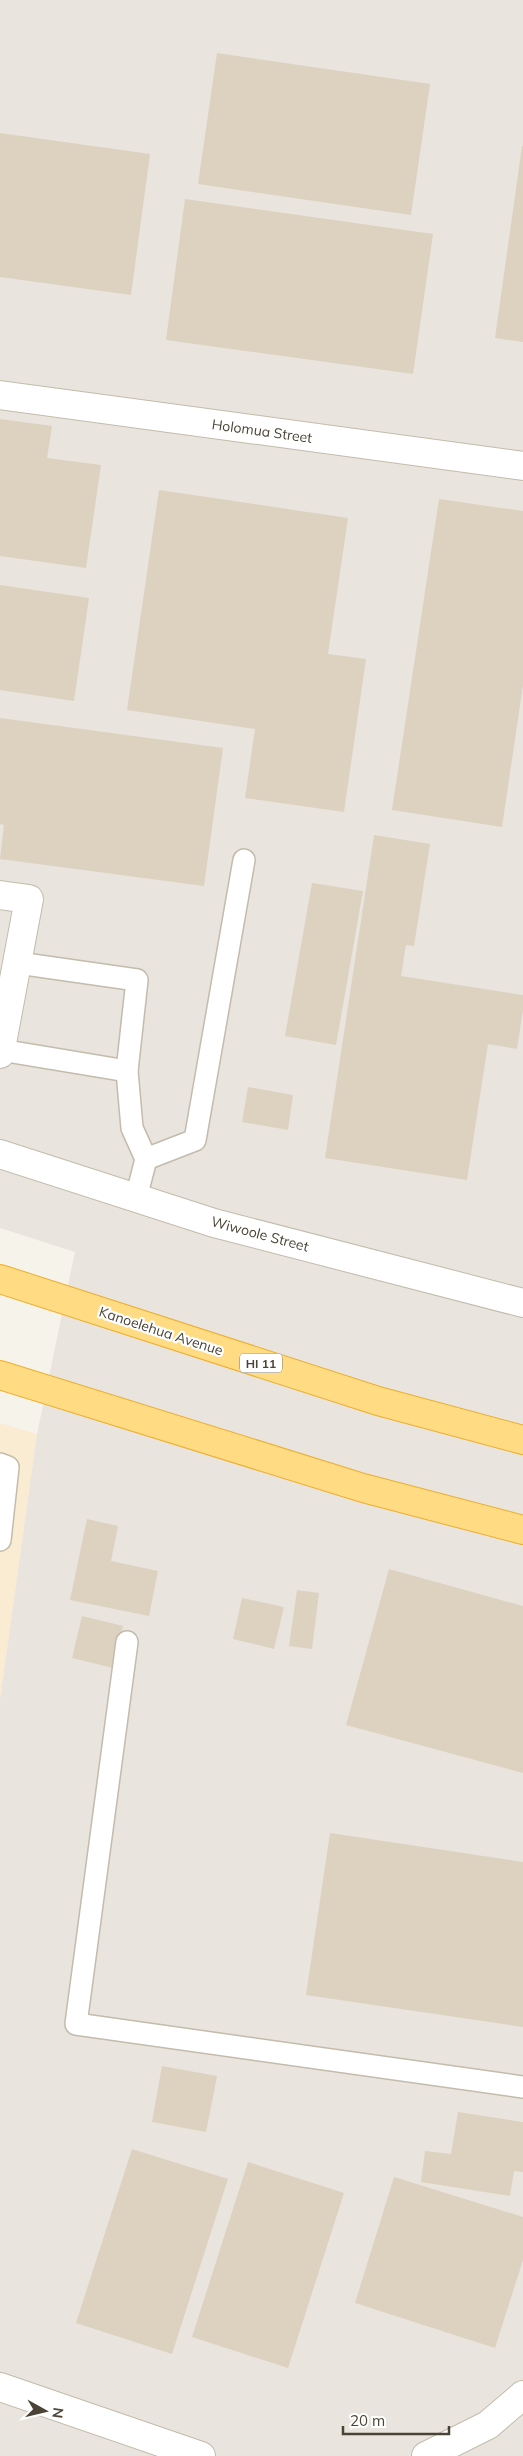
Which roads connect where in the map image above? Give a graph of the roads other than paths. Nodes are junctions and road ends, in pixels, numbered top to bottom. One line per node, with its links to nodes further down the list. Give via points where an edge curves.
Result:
1 (0, 395): 2 (street, Holomua Street)
2 (523, 466)
3 (244, 860): 9 (lane, via 195,1140)
4 (0, 895): 5 (street, via 29,899)
5 (18, 963): 6 (street); 7 (lane, via 137,980)
6 (1, 1052): 7 (lane)
7 (127, 1071): 9 (lane, via 132,1128)
8 (0, 1154): 10 (street, Wiwoole Street)
9 (146, 1159): 10 (lane)
10 (136, 1198): 12 (street, Wiwoole Street, via 214,1223)
11 (0, 1279): 14 (highway, Kanoelehua Avenue / HI 11, via 378,1401)
12 (523, 1303)
13 (0, 1375): 16 (highway, via 363,1488)
14 (523, 1440)
15 (0, 1464): 17 (lane, via 8,1466)
16 (523, 1530)
17 (0, 1540)
18 (126, 1642): 19 (lane, via 76,2024)
19 (523, 2087)
20 (0, 2387): 22 (street)
21 (523, 2395): 23 (street, via 488,2426)
22 (201, 2456)
23 (426, 2456)

